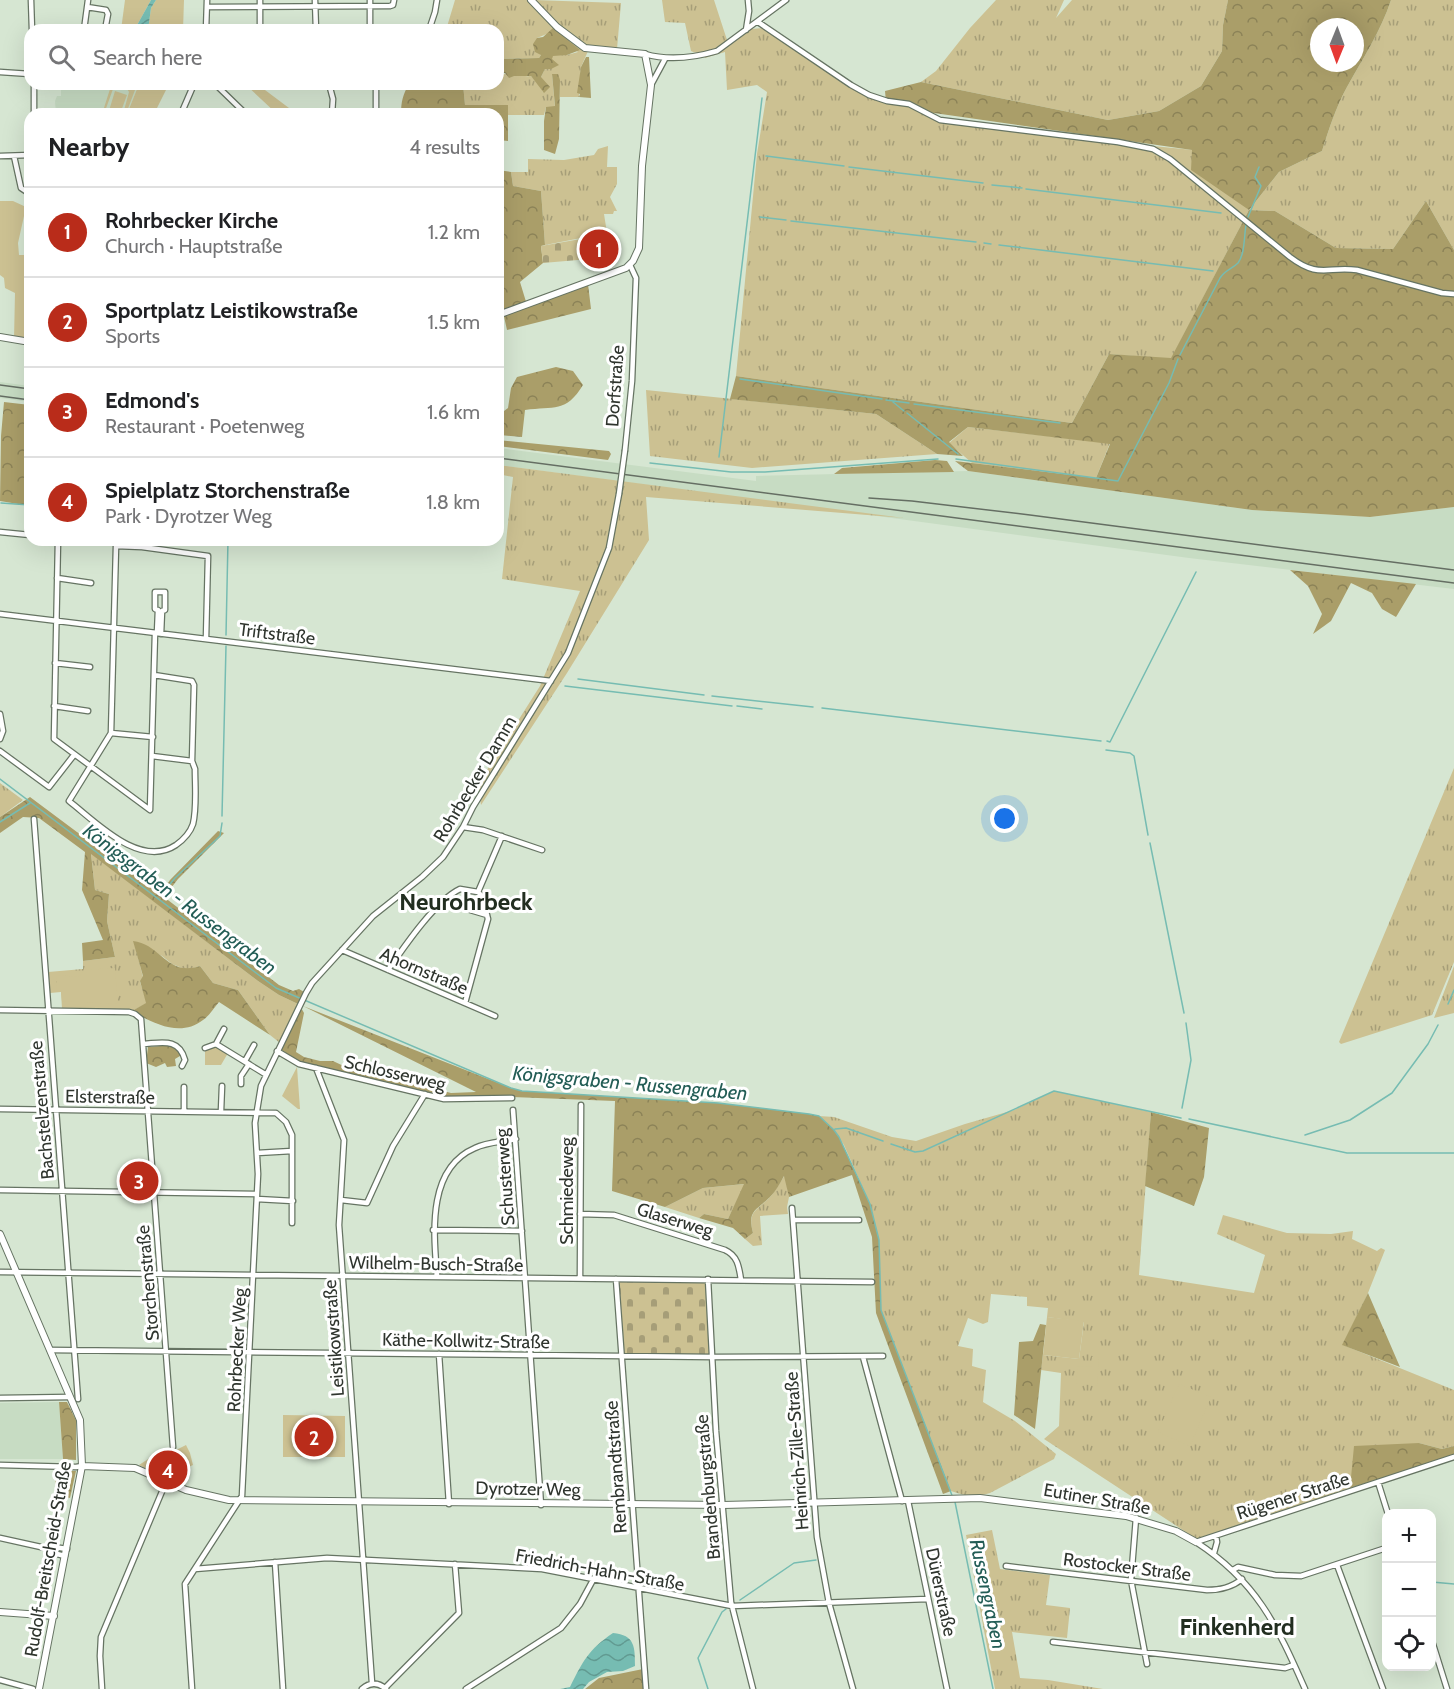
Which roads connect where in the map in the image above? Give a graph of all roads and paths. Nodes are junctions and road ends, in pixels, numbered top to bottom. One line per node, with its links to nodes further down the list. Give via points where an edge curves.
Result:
1 (31, 0): 17 (street)
2 (88, 0): 12 (street)
3 (207, 0): 13 (street)
4 (260, 0): 14 (street)
5 (315, 0): 15 (street)
6 (394, 0): 11 (street, via 390,6)
7 (437, 0): 24 (street)
8 (531, 0): 26 (street, via 556,27 585,48)
9 (748, 0): 25 (street)
10 (786, 0): 16 (street)
11 (370, 3): 15 (street); 23 (street)
12 (87, 7): 18 (street); 19 (street, via 106,10)
13 (207, 7): 14 (street); 20 (street)
14 (260, 7): 15 (street); 21 (street)
15 (315, 7): 22 (street)
16 (758, 22): 25 (street); 46 (street, via 850,85 887,101 909,104 940,120 1153,149 1310,269 1357,270)
17 (32, 24)
18 (85, 24)
19 (106, 24)
20 (206, 24)
21 (260, 24)
22 (316, 24)
23 (370, 24)
24 (431, 24)
25 (746, 30): 27 (street, via 717,51)
26 (645, 54): 27 (street); 30 (street, Dorfstraße)
27 (665, 59): 30 (street)
28 (0, 72): 29 (street)
29 (24, 74)
30 (651, 85): 45 (street, Dorfstraße, via 642,166 639,248)
31 (34, 90): 36 (street)
32 (191, 90): 37 (street)
33 (221, 90): 38 (street)
34 (331, 90): 39 (street)
35 (376, 90): 40 (street)
36 (34, 108)
37 (184, 108)
38 (239, 108)
39 (332, 108)
40 (376, 108)
41 (24, 155): 43 (street)
42 (0, 156): 43 (street)
43 (14, 156): 44 (street)
44 (24, 190)
45 (630, 265): 47 (street); 64 (street, Dorfstraße, bridge, via 636,278 631,390 615,526 571,646)
46 (1454, 294)
47 (504, 313)
48 (0, 337): 49 (street)
49 (24, 341)
50 (0, 532): 51 (street)
51 (24, 534)
52 (58, 546): 53 (street)
53 (57, 578): 54 (street); 57 (street)
54 (91, 583)
55 (160, 610): 59 (street)
56 (0, 614): 57 (street, Triftstraße)
57 (56, 621): 58 (street, Triftstraße); 61 (street)
58 (113, 628): 59 (street, Triftstraße); 60 (street, via 116,546 142,547 208,556); 68 (street)
59 (158, 634): 60 (street, Triftstraße); 63 (street)
60 (206, 639): 64 (street, Triftstraße)
61 (55, 663): 62 (street); 65 (street)
62 (90, 667)
63 (154, 675): 69 (street); 74 (street, via 194,684)
64 (551, 681): 77 (street, Rohrbecker Damm)
65 (54, 706): 66 (street); 72 (street, via 54,740)
66 (88, 711)
67 (0, 714): 70 (street)
68 (111, 734): 69 (street); 75 (street)
69 (153, 737): 73 (street)
70 (0, 740)
71 (0, 751): 72 (street, via 49,787)
72 (74, 755): 75 (street)
73 (152, 756): 74 (street); 75 (street, via 150,810)
74 (192, 761): 75 (street, via 193,824 185,838 169,849 153,852 135,849 69,801)
75 (90, 767)
76 (34, 819): 87 (street, Bachstelzenstraße)
77 (463, 827): 78 (street); 83 (street, Rohrbecker Damm, via 443,857 374,916)
78 (502, 836): 79 (street); 80 (street)
79 (543, 850)
80 (478, 892): 81 (street, via 460,890); 82 (street)
81 (443, 902): 82 (street); 84 (street)
82 (487, 915): 85 (street)
83 (342, 950): 84 (street, Ahornstraße); 95 (street, Rohrbecker Damm, via 312,983)
84 (388, 970): 85 (street, Ahornstraße)
85 (465, 1003): 88 (street, Ahornstraße)
86 (0, 1010): 87 (street)
87 (48, 1011): 91 (street, Storchenstraße, via 129,1012 141,1019); 107 (street, Bachstelzenstraße)
88 (495, 1016)
89 (224, 1029): 92 (street)
90 (205, 1041): 92 (street)
91 (143, 1044): 97 (street, via 177,1046 185,1060); 109 (street, Storchenstraße)
92 (214, 1045): 94 (street); 96 (street)
93 (255, 1045): 96 (street)
94 (205, 1047)
95 (278, 1050): 98 (street, Schlosserweg, via 299,1064); 99 (street, Rohrbecker Weg)
96 (247, 1063): 99 (street); 100 (street)
97 (182, 1066)
98 (316, 1068): 103 (street, Schlosserweg); 120 (street, Leistikowstraße, via 344,1140)
99 (265, 1074): 112 (street, Rohrbecker Weg)
100 (241, 1084)
101 (222, 1086): 111 (street)
102 (184, 1087): 110 (street)
103 (425, 1094): 104 (street, Schlosserweg, via 444,1099); 120 (street, via 393,1146 367,1203)
104 (512, 1098)
105 (581, 1105): 123 (street, Schmiedeweg)
106 (0, 1109): 107 (street, Elsterstraße)
107 (56, 1110): 109 (street, Elsterstraße); 117 (street, Bachstelzenstraße)
108 (513, 1110): 113 (street, Schusterweg)
109 (149, 1111): 110 (street, Elsterstraße); 118 (street, Storchenstraße)
110 (184, 1111): 111 (street, Elsterstraße)
111 (221, 1112): 112 (street, Elsterstraße)
112 (256, 1112): 114 (street, Elsterstraße, via 276,1113 286,1122 292,1135); 115 (street, Rohrbecker Weg)
113 (516, 1139): 127 (street, via 476,1148 456,1162 442,1183); 128 (street, Schusterweg)
114 (292, 1151): 115 (street); 121 (street, Elsterstraße)
115 (257, 1153): 119 (street, Rohrbecker Weg)
116 (0, 1190): 117 (street)
117 (62, 1192): 118 (street); 132 (street, Bachstelzenstraße)
118 (154, 1193): 119 (street); 133 (street, Storchenstraße)
119 (257, 1197): 121 (street); 134 (street, Rohrbecker Weg)
120 (341, 1200): 135 (street, Leistikowstraße)
121 (293, 1201): 126 (street, Elsterstraße)
122 (792, 1208): 124 (street, Heinrich-Zille-Straße)
123 (580, 1214): 138 (street, Schmiedeweg); 141 (street, Glaserweg, via 614,1215 725,1250 738,1262)
124 (793, 1220): 125 (street); 142 (street, Heinrich-Zille-Straße)
125 (859, 1220)
126 (292, 1223)
127 (433, 1230): 128 (street); 136 (street)
128 (522, 1231): 137 (street, Schusterweg)
129 (0, 1234): 131 (street, Rudolf-Breitscheid-Straße)
130 (0, 1272): 131 (street, Wilhelm-Busch-Straße)
131 (16, 1272): 132 (street, Wilhelm-Busch-Straße); 144 (street, Rudolf-Breitscheid-Straße)
132 (69, 1273): 133 (street, Wilhelm-Busch-Straße); 145 (street, Bachstelzenstraße)
133 (161, 1274): 134 (street, Wilhelm-Busch-Straße); 146 (street, Storchenstraße)
134 (254, 1276): 135 (street, Wilhelm-Busch-Straße); 147 (street, Rohrbecker Weg)
135 (342, 1276): 136 (street, Wilhelm-Busch-Straße); 148 (street, Leistikowstraße)
136 (436, 1277): 137 (street, Wilhelm-Busch-Straße)
137 (525, 1278): 138 (street, Wilhelm-Busch-Straße); 150 (street, Schusterweg)
138 (580, 1278): 139 (street, Wilhelm-Busch-Straße)
139 (615, 1278): 140 (street, Wilhelm-Busch-Straße); 151 (street, Rembrandtstraße)
140 (708, 1280): 141 (street, Wilhelm-Busch-Straße); 154 (street, Brandenburgstraße)
141 (741, 1280): 142 (street, Wilhelm-Busch-Straße)
142 (798, 1281): 143 (street, Wilhelm-Busch-Straße); 155 (street, Heinrich-Zille-Straße)
143 (872, 1282)
144 (50, 1350): 145 (street, Käthe-Kollwitz-Straße); 156 (street, Rudolf-Breitscheid-Straße)
145 (74, 1350): 146 (street, Käthe-Kollwitz-Straße); 158 (street, Bachstelzenstraße)
146 (167, 1351): 147 (street, Käthe-Kollwitz-Straße); 159 (street, Storchenstraße)
147 (250, 1352): 148 (street, Käthe-Kollwitz-Straße); 166 (street, Rohrbecker Weg)
148 (348, 1353): 149 (street, Käthe-Kollwitz-Straße); 168 (street, Leistikowstraße)
149 (439, 1354): 150 (street, Käthe-Kollwitz-Straße); 170 (street)
150 (530, 1356): 151 (street, Käthe-Kollwitz-Straße); 171 (street, Schusterweg)
151 (621, 1356): 154 (street, Käthe-Kollwitz-Straße); 172 (street, Rembrandtstraße)
152 (863, 1356): 153 (street, Käthe-Kollwitz-Straße); 155 (street, Käthe-Kollwitz-Straße); 167 (street, Dürerstraße)
153 (883, 1356)
154 (713, 1357): 155 (street, Käthe-Kollwitz-Straße); 173 (street, Brandenburgstraße)
155 (803, 1358): 169 (street, Heinrich-Zille-Straße)
156 (70, 1397): 157 (street); 162 (street, Rudolf-Breitscheid-Straße, via 80,1420)
157 (0, 1398)
158 (78, 1399)
159 (173, 1447)
160 (1454, 1457): 164 (street, Rügener Straße)
161 (0, 1465): 162 (street)
162 (82, 1466): 163 (street, Dyrotzer Weg, via 135,1468); 180 (street, Rudolf-Breitscheid-Straße)
163 (166, 1482): 166 (street, Dyrotzer Weg, via 199,1495); 208 (street, via 101,1637)
164 (1378, 1482): 174 (street); 176 (street, Rügener Straße)
165 (980, 1498): 167 (street, Dyrotzer Weg); 175 (street, Eutiner Straße)
166 (240, 1501): 168 (street, Dyrotzer Weg); 187 (street)
167 (905, 1501): 169 (street, Dyrotzer Weg); 193 (street, Dürerstraße)
168 (359, 1502): 170 (street, Dyrotzer Weg); 182 (street, Leistikowstraße)
169 (814, 1503): 173 (street, Dyrotzer Weg); 194 (street, Heinrich-Zille-Straße)
170 (449, 1504): 171 (street, Dyrotzer Weg)
171 (541, 1504): 172 (street, Dyrotzer Weg)
172 (632, 1505): 173 (street, Dyrotzer Weg); 192 (street, Rembrandtstraße)
173 (723, 1505): 195 (street, Brandenburgstraße)
174 (1386, 1509)
175 (1136, 1518): 178 (street, Eutiner Straße); 191 (street)
176 (1216, 1536): 178 (street, Rügener Straße); 181 (street)
177 (0, 1538): 180 (street, via 54,1547)
178 (1196, 1542): 181 (street, Eutiner Straße)
179 (1382, 1549): 185 (street)
180 (66, 1553): 197 (street, Rudolf-Breitscheid-Straße)
181 (1214, 1554): 188 (street, Eutiner Straße)
182 (364, 1560): 183 (street, Friedrich-Hahn-Straße); 184 (street, Friedrich-Hahn-Straße); 204 (street, Leistikowstraße)
183 (275, 1562): 187 (street, Friedrich-Hahn-Straße); 210 (street)
184 (456, 1564): 190 (street, Friedrich-Hahn-Straße, via 542,1569); 205 (street, via 459,1613)
185 (1337, 1565): 188 (street, via 1294,1576 1238,1567); 218 (street)
186 (1006, 1566): 191 (street, Rostocker Straße)
187 (195, 1569): 209 (street, via 185,1584)
188 (1233, 1570): 189 (street, Eutiner Straße)
189 (1242, 1579): 191 (street, Rostocker Straße, via 1218,1590); 202 (street, Eutiner Straße, via 1265,1607)
190 (593, 1580): 192 (street, Friedrich-Hahn-Straße); 212 (street, via 561,1628)
191 (1131, 1580): 199 (street)
192 (639, 1589): 195 (street, Friedrich-Hahn-Straße); 213 (street, Rembrandtstraße)
193 (928, 1599): 194 (street, Friedrich-Hahn-Straße); 216 (street, Dürerstraße)
194 (829, 1603): 195 (street, Friedrich-Hahn-Straße); 215 (street, Heinrich-Zille-Straße)
195 (732, 1606): 214 (street, Brandenburgstraße)
196 (0, 1612): 197 (street)
197 (54, 1616): 207 (street, Rudolf-Breitscheid-Straße)
198 (1053, 1642): 199 (street)
199 (1145, 1651): 201 (street); 202 (street, via 1285,1668)
200 (1436, 1655): 219 (street)
201 (1147, 1664)
202 (1294, 1665): 217 (street, Eutiner Straße)
203 (0, 1680): 206 (street)
204 (372, 1683): 205 (street); 211 (street)
205 (385, 1688)
206 (33, 1689)
207 (39, 1689)
208 (102, 1689)
209 (192, 1689)
210 (284, 1689)
211 (362, 1689)
212 (466, 1689)
213 (646, 1689)
214 (753, 1689)
215 (853, 1689)
216 (947, 1689)
217 (1305, 1689)
218 (1383, 1689)
219 (1448, 1689)

